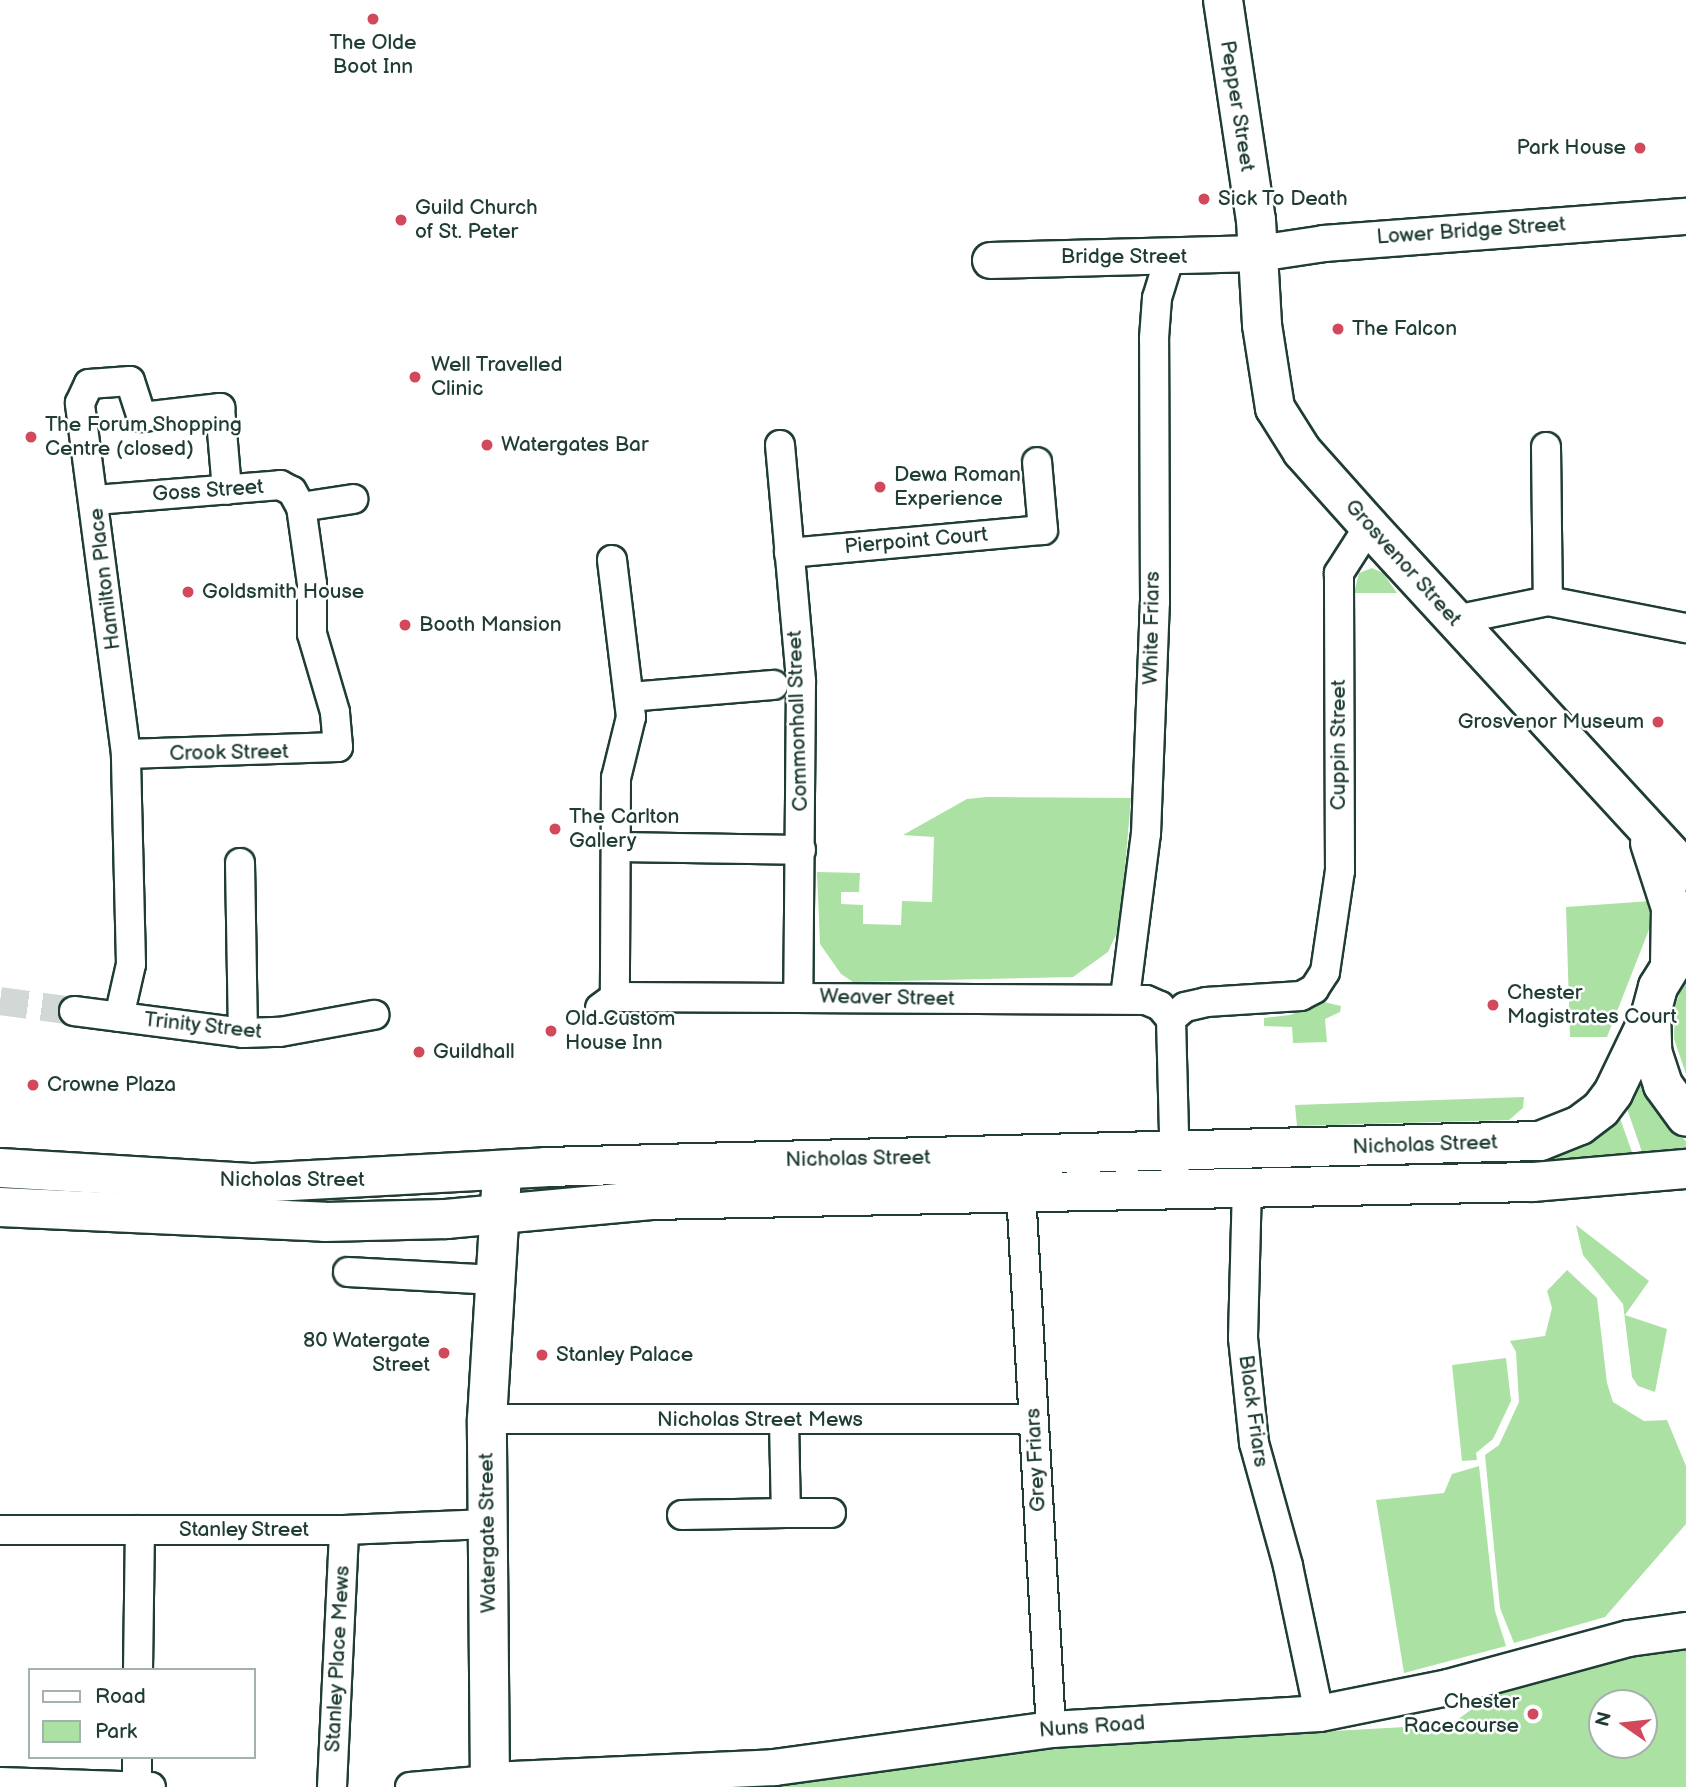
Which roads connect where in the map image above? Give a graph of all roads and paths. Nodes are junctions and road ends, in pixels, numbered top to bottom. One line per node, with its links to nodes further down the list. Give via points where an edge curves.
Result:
1 (1223, 0): 3 (main road, Pepper Street)
2 (1686, 216): 3 (street, Lower Bridge Street, via 1324,243)
3 (1258, 253): 4 (street, Bridge Street); 13 (main road, Grosvenor Street, via 1267,374 1275,408 1303,451)
4 (1169, 259): 5 (street, Bridge Street); 29 (street, White Friars, via 1157,298 1154,338 1146,834)
5 (990, 260)
6 (780, 445): 14 (street, Commonhall Street)
7 (1546, 447): 16 (street)
8 (1037, 462): 14 (street, Pierpoint Court, via 1043,530)
9 (227, 490): 11 (street, Goss Street); 11 (street, Hamilton Place, via 220,408 142,417 131,381 123,378 89,384 80,403); 12 (street, Goss Street, via 280,485 292,491)
10 (353, 499): 12 (street)
11 (95, 500): 21 (street, Hamilton Place)
12 (301, 507): 21 (street, Crook Street, via 312,584 312,634 335,712 338,747)
13 (1369, 526): 17 (main road, Grosvenor Street); 34 (street, Cuppin Street, via 1339,573 1340,871 1325,972 1314,989 1301,996 1206,1002 1185,1007)
14 (789, 553): 24 (street, Commonhall Street, via 801,682)
15 (612, 560): 20 (street)
16 (1548, 601): 17 (street); 18 (street)
17 (1455, 620): 22 (main road, Grosvenor Street)
18 (1686, 628)
19 (773, 685): 20 (street)
20 (630, 697): 23 (street, via 631,717 616,778)
21 (126, 754): 33 (street, Hamilton Place, via 131,964)
22 (1643, 828): 26 (main road, Grosvenor Street); 27 (main road, Grosvenor Street, via 1663,873)
23 (616, 847): 24 (street); 28 (street, Weaver Street, via 608,1003)
24 (801, 850): 28 (street, Commonhall Street)
25 (240, 863): 35 (street)
26 (1686, 871)
27 (1678, 953): 31 (main road, Nicholas Street)
28 (798, 997): 29 (street, Weaver Street)
29 (1125, 997): 34 (street, Weaver Street, via 1160,1006)
30 (74, 1011): 33 (street, Trinity Street)
31 (1651, 1014): 36 (main road, via 1652,1051 1663,1085); 39 (main road, Nicholas Street, via 1601,1109 1580,1125 1541,1141)
32 (374, 1015): 35 (street, Trinity Street, via 280,1032)
33 (119, 1017): 35 (street, Trinity Street)
34 (1171, 1019): 39 (street)
35 (243, 1033)
36 (1686, 1117)
37 (0, 1168): 40 (main road, Nicholas Street, via 255,1183)
38 (1686, 1169): 41 (main road, Nicholas Street, via 1533,1182)
39 (1175, 1170): 40 (main road, Nicholas Street); 41 (main road, Nicholas Street); 42 (main road, Nicholas Street)
40 (502, 1171): 44 (main road, Watergate Street)
41 (1248, 1185): 60 (street, Black Friars, via 1243,1338 1254,1443 1288,1566)
42 (1021, 1192): 44 (main road, Nicholas Street, via 651,1200); 49 (street, Grey Friars)
43 (0, 1207): 45 (main road, Nicholas Street, via 325,1222)
44 (499, 1212): 45 (main road, Nicholas Street); 47 (main road, Watergate Street)
45 (446, 1219): 47 (main road, via 473,1236)
46 (348, 1272): 47 (street)
47 (496, 1280): 48 (main road, Watergate Street)
48 (487, 1419): 50 (street, Nicholas Street Mews); 54 (main road, Watergate Street)
49 (1033, 1419): 50 (street, Nicholas Street Mews); 61 (street, Grey Friars)
50 (784, 1421): 51 (street)
51 (786, 1513): 52 (street); 53 (street)
52 (831, 1513)
53 (682, 1515)
54 (488, 1524): 57 (street, Stanley Street); 64 (main road, Watergate Street)
55 (0, 1530): 56 (street, Stanley Street)
56 (140, 1530): 57 (street, Stanley Street); 59 (street)
57 (344, 1530): 67 (street, Stanley Place Mews)
58 (1686, 1629): 60 (street, Nuns Road, via 1628,1638 1448,1687)
59 (138, 1668)
60 (1319, 1713): 61 (street, Nuns Road)
61 (1051, 1729): 64 (street, Nuns Road, via 774,1767)
62 (138, 1759): 65 (street)
63 (0, 1782): 65 (street)
64 (490, 1783): 68 (street)
65 (137, 1786): 66 (street)
66 (151, 1787)
67 (332, 1787)
68 (410, 1787)

